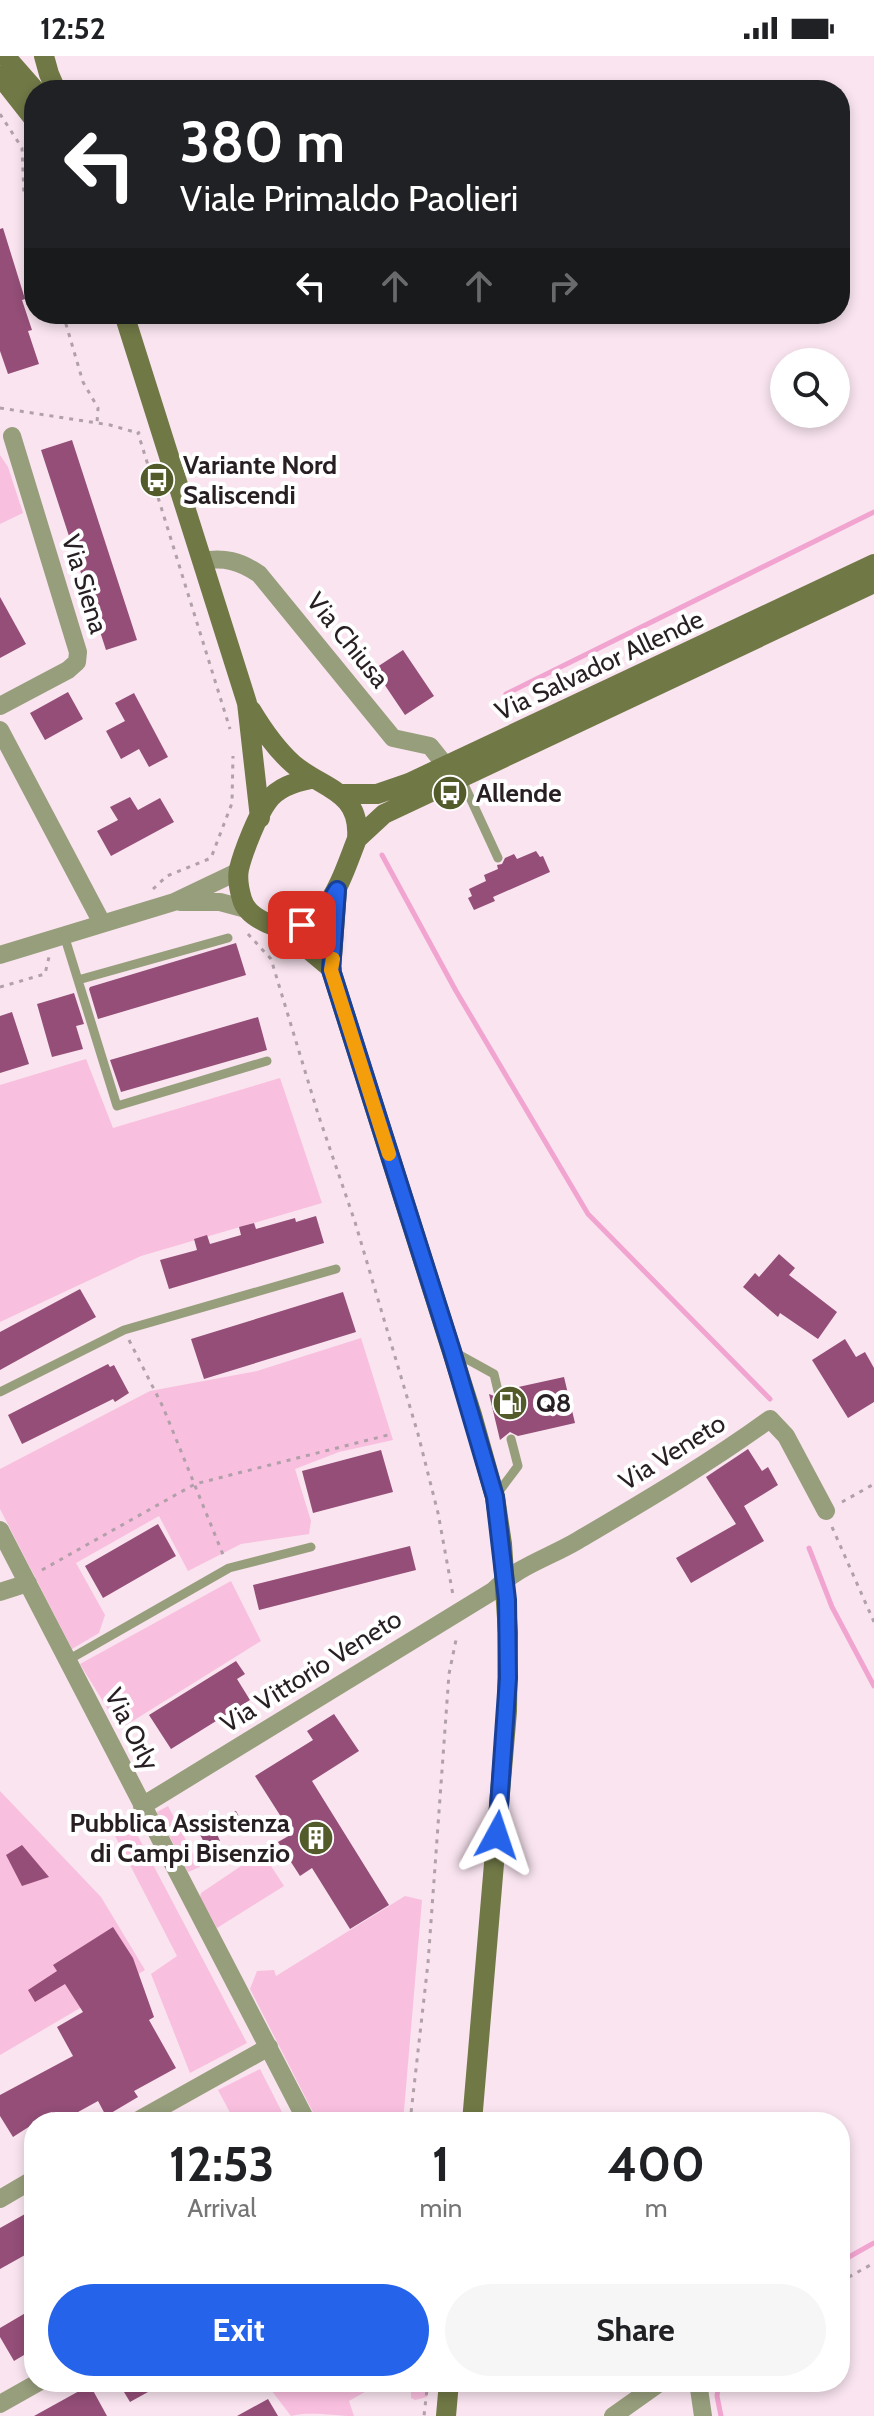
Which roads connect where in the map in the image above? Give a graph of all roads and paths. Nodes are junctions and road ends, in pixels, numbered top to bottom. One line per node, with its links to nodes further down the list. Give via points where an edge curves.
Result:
1 (5, 56): 4 (main road)
2 (44, 56): 5 (main road)
3 (0, 76): 6 (main road)
4 (26, 80)
5 (52, 80)
6 (24, 106)
7 (0, 114): 8 (path, via 22,148)
8 (24, 194)
9 (66, 324): 12 (path, via 83,382 98,408)
10 (127, 324): 13 (main road)
11 (0, 408): 12 (path)
12 (97, 423): 14 (path)
13 (159, 427): 14 (path); 16 (main road)
14 (138, 433): 22 (path)
15 (12, 436): 20 (street, Via Siena, via 78,652 68,670)
16 (202, 561): 19 (main road); 24 (street, Via Chiusa, via 233,561 259,574 393,738 430,746)
17 (874, 564): 24 (main road, Via Salvador Allende)
18 (874, 583): 24 (main road, Via Salvador Allende)
19 (247, 703): 25 (main road, via 272,742); 27 (main road)
20 (0, 706)
21 (0, 730): 35 (street)
22 (233, 740)
23 (233, 756): 32 (path, via 232,803 211,858 167,876)
24 (454, 772): 26 (main road, Via Salvador Allende, via 377,794); 28 (main road, Via Salvador Allende, via 384,814); 29 (lane)
25 (311, 779): 26 (main road); 27 (main road, via 277,793)
26 (341, 794): 28 (main road, via 354,814)
27 (260, 818): 30 (main road)
28 (357, 839): 31 (main road)
29 (498, 858)
30 (239, 871): 33 (street); 34 (main road)
31 (337, 890): 36 (main road, via 319,915); 40 (main road)
32 (151, 892)
33 (174, 902): 34 (street, via 220,902); 35 (street)
34 (244, 919): 36 (main road); 61 (path, via 271,959 355,1222 435,1499)
35 (102, 923): 38 (street)
36 (283, 928): 40 (main road)
37 (228, 938): 41 (lane)
38 (66, 943): 39 (street); 41 (lane); 42 (path, via 49,956 45,974)
39 (0, 955)
40 (332, 969): 46 (main road)
41 (78, 980): 43 (lane, via 117,1106)
42 (0, 987)
43 (267, 1061)
44 (336, 1269): 45 (lane)
45 (124, 1330): 48 (lane); 51 (path)
46 (452, 1351): 47 (lane, via 494,1374); 53 (main road)
47 (498, 1391)
48 (0, 1392)
49 (388, 1435): 51 (path)
50 (511, 1439): 53 (lane, via 518,1466)
51 (195, 1484): 57 (path); 59 (path, via 34,1574)
52 (874, 1484): 54 (path)
53 (495, 1497): 58 (main road)
54 (826, 1511): 58 (street, Via Veneto, via 786,1436 770,1419 712,1461); 62 (path)
55 (0, 1530): 59 (street, Via Orly)
56 (311, 1547): 57 (lane)
57 (229, 1568): 63 (lane)
58 (505, 1579): 61 (street, Via Vittorio Veneto); 69 (main road, via 507,1711)
59 (28, 1583): 60 (street); 63 (street, Via Orly)
60 (0, 1592)
61 (456, 1612): 64 (street, Via Vittorio Veneto); 68 (path)
62 (874, 1622)
63 (68, 1660): 64 (street, Via Orly)
64 (142, 1806): 65 (street, Via Orly)
65 (269, 2047): 66 (street); 67 (street, Via Orly)
66 (153, 2112)
67 (302, 2112)
68 (411, 2112)
69 (473, 2112)
70 (24, 2185): 71 (street)
71 (0, 2199)
72 (874, 2263): 73 (path)
73 (850, 2276)
74 (24, 2390): 79 (street)
75 (427, 2392): 80 (path)
76 (448, 2392): 81 (main road)
77 (647, 2392): 82 (street)
78 (699, 2392): 83 (street)
79 (0, 2404)
80 (424, 2416)
81 (446, 2416)
82 (613, 2416)
83 (703, 2416)

